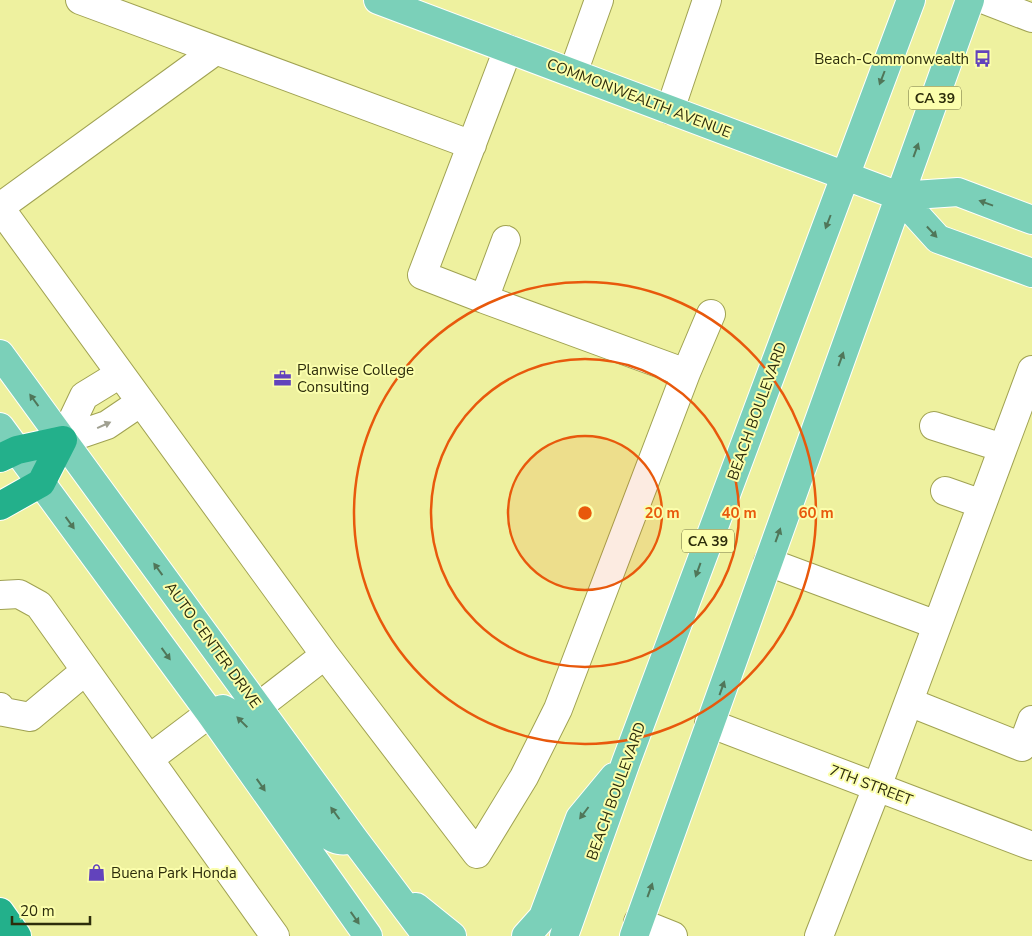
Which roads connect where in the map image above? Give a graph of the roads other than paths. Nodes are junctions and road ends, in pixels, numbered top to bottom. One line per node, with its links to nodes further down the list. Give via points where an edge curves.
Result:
1 (80, 0): 10 (street)
2 (599, 0): 11 (street)
3 (707, 0): 12 (street)
4 (911, 0): 14 (main road, BEACH BOULEVARD / CA 39, one-way to 14)
5 (970, 0): 15 (main road, CA 39, one-way to 5)
6 (985, 0): 8 (street)
7 (394, 3): 9 (main road, COMMONWEALTH AVENUE)
8 (1032, 18)
9 (508, 49): 11 (main road, COMMONWEALTH AVENUE); 13 (street)
10 (215, 50): 13 (street); 16 (street)
11 (573, 73): 12 (main road, COMMONWEALTH AVENUE)
12 (670, 110): 14 (main road, COMMONWEALTH AVENUE)
13 (472, 145): 20 (street, via 422,275)
14 (845, 176): 15 (main road, COMMONWEALTH AVENUE); 48 (main road, BEACH BOULEVARD / CA 39, one-way to 48)
15 (899, 196): 17 (main road, COMMONWEALTH AVENUE, one-way to 15, via 958,192); 19 (main road, COMMONWEALTH AVENUE, one-way to 19, via 938,240); 36 (main road, CA 39, one-way to 15)
16 (0, 207): 24 (street)
17 (1032, 220)
18 (506, 240): 20 (street)
19 (1032, 273)
20 (484, 299): 25 (street)
21 (711, 314): 25 (street)
22 (0, 354): 29 (main road, AUTO CENTER DRIVE, one-way to 22)
23 (1032, 370): 30 (street)
24 (120, 374): 26 (street); 29 (street, via 84,396)
25 (686, 374): 39 (street, via 558,709 524,777 477,854)
26 (141, 402): 29 (street, one-way to 26, via 107,425); 39 (street)
27 (934, 426): 30 (street)
28 (0, 427): 31 (main road)
29 (63, 440): 31 (highway); 32 (highway); 43 (main road, AUTO CENTER DRIVE, one-way to 29)
30 (1003, 448): 34 (street)
31 (9, 454): 32 (main road)
32 (41, 483): 35 (highway); 44 (main road, one-way to 44)
33 (945, 491): 34 (street)
34 (982, 504): 38 (street)
35 (0, 506)
36 (768, 562): 38 (street); 46 (main road, CA 39, one-way to 36)
37 (0, 595): 40 (street, via 19,594 39,606)
38 (937, 625): 41 (street)
39 (325, 655): 43 (street)
40 (85, 671): 42 (street, via 30,717 4,712); 47 (street)
41 (909, 702): 45 (street, via 1022,747); 49 (street)
42 (0, 707)
43 (258, 707): 50 (main road, AUTO CENTER DRIVE, one-way to 43)
44 (210, 713): 47 (street); 50 (main road, one-way to 44, via 342,842 325,833 244,723 223,709); 57 (main road, one-way to 57)
45 (1032, 720)
46 (709, 724): 49 (street, 7TH STREET); 54 (main road, CA 39, one-way to 46)
47 (149, 759): 56 (street)
48 (626, 762): 60 (main road, one-way to 60, via 580,818 543,917); 61 (main road, BEACH BOULEVARD / CA 39)
49 (877, 787): 51 (street, 7TH STREET); 63 (street)
50 (354, 840): 52 (main road, AUTO CENTER DRIVE)
51 (1032, 846)
52 (390, 888): 58 (main road, AUTO CENTER DRIVE); 59 (main road)
53 (0, 912): 55 (highway)
54 (636, 929): 62 (street)
55 (17, 936)
56 (275, 936)
57 (368, 936)
58 (428, 936)
59 (452, 936)
60 (526, 936)
61 (564, 936)
62 (673, 936)
63 (819, 936)

